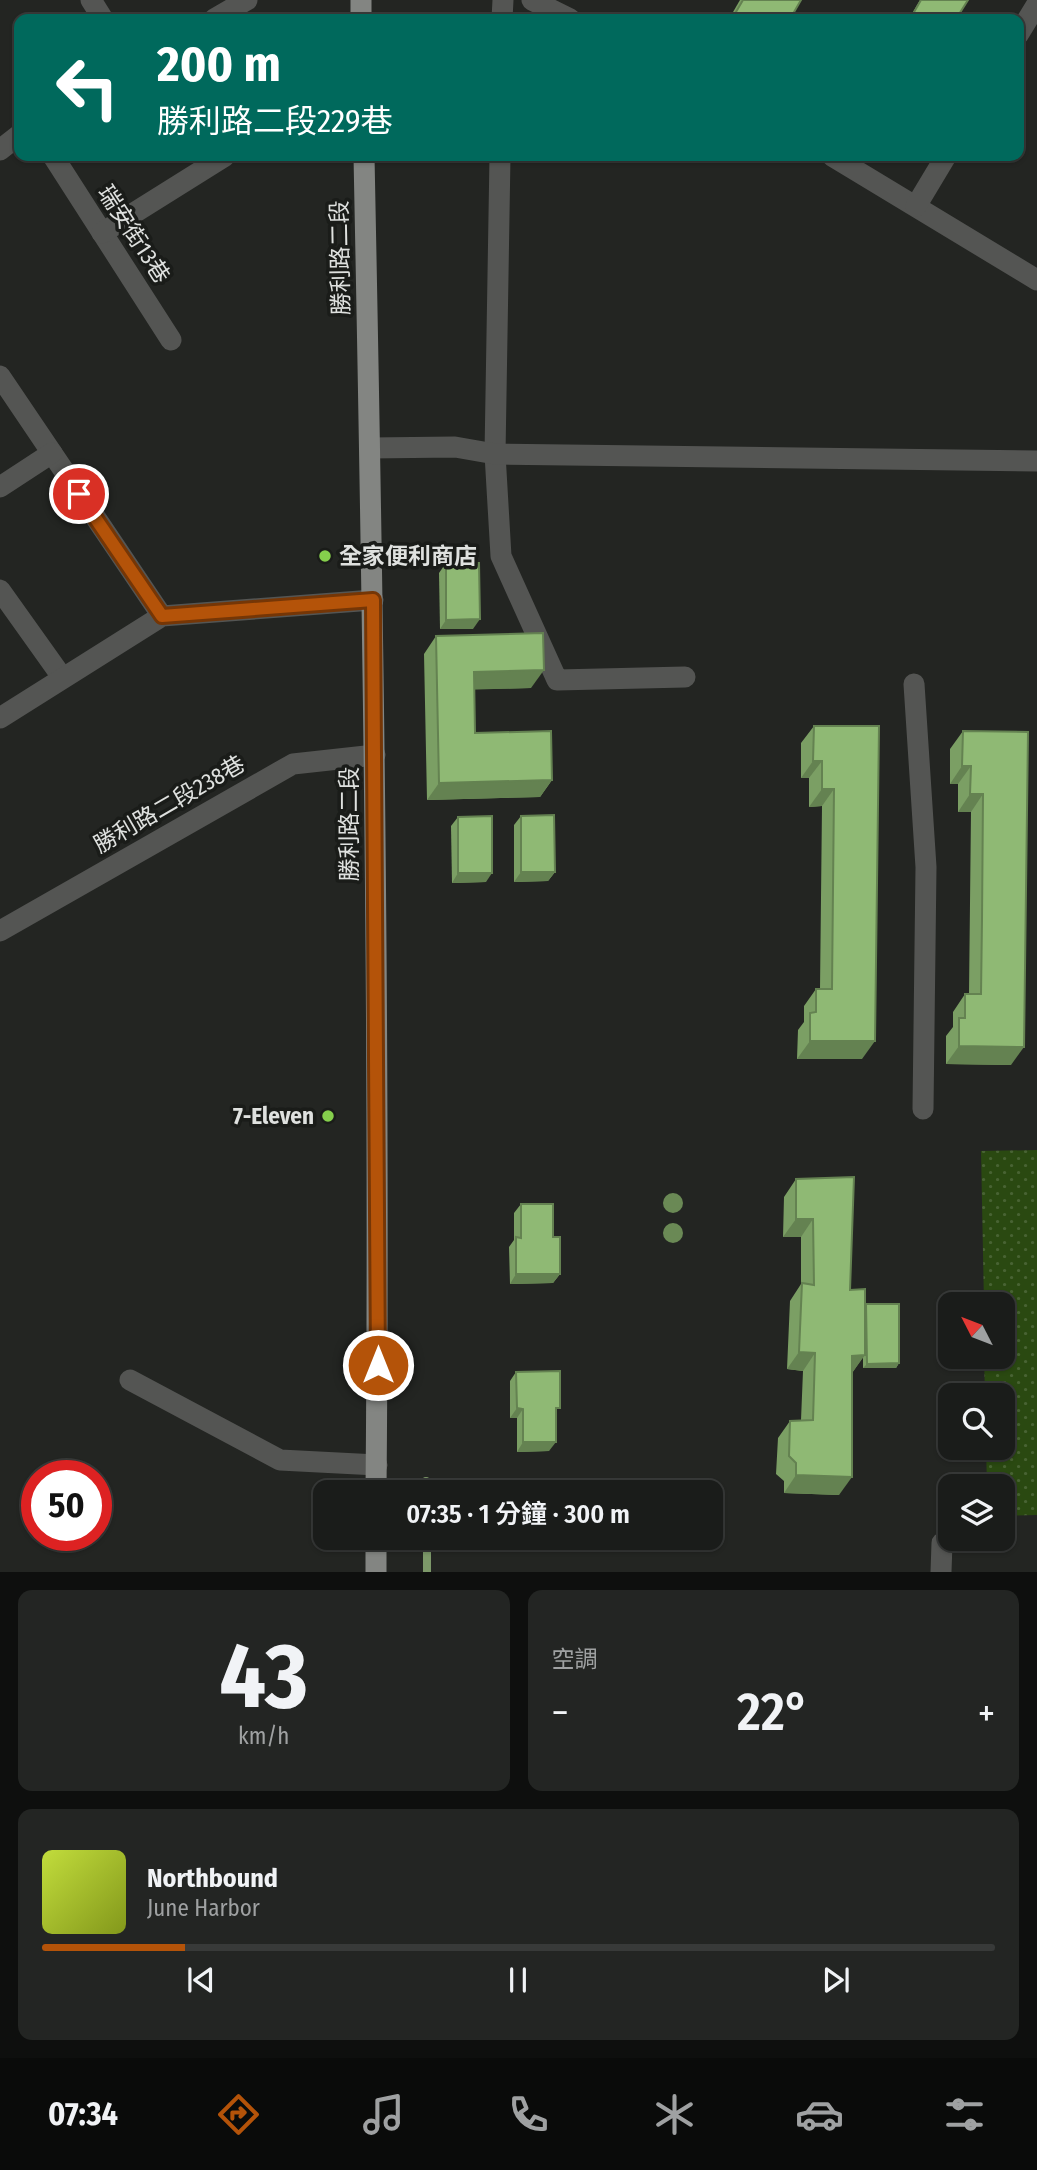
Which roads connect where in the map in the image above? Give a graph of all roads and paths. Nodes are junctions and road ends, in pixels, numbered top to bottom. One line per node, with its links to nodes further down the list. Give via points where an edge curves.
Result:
1 (247, 0): 4 (street)
2 (532, 0): 5 (street)
3 (1037, 4): 6 (street)
4 (223, 14)
5 (560, 14)
6 (1024, 25)
7 (14, 139): 8 (street)
8 (0, 150)
9 (56, 161): 16 (street, 瑞安街13巷)
10 (217, 161): 16 (street)
11 (364, 161): 20 (main road, 勝利路二段)
12 (500, 161): 22 (street)
13 (840, 161): 15 (street)
14 (943, 161): 15 (street)
15 (916, 206): 17 (street)
16 (102, 233): 18 (street, 瑞安街13巷)
17 (1037, 280)
18 (171, 341)
19 (0, 376): 21 (street)
20 (370, 449): 22 (street, via 456,447); 26 (main road, 勝利路二段)
21 (52, 453): 24 (street); 27 (street)
22 (495, 454): 23 (street); 29 (street, via 501,556 556,680)
23 (1037, 461)
24 (0, 486)
25 (0, 590): 28 (street)
26 (373, 600): 27 (street); 32 (main road, 勝利路二段)
27 (162, 616): 28 (street)
28 (62, 677): 31 (street)
29 (685, 677)
30 (914, 684): 34 (street, via 926,867)
31 (0, 718)
32 (375, 755): 33 (street, 勝利路二段238巷, via 293,764); 36 (main road, 勝利路二段)
33 (0, 931)
34 (923, 1109)
35 (130, 1380): 36 (street, via 280,1460)
36 (377, 1465): 37 (main road, 勝利路二段)
37 (376, 1480)
38 (376, 1550): 40 (main road)
39 (942, 1551): 41 (street)
40 (376, 1572)
41 (941, 1572)

